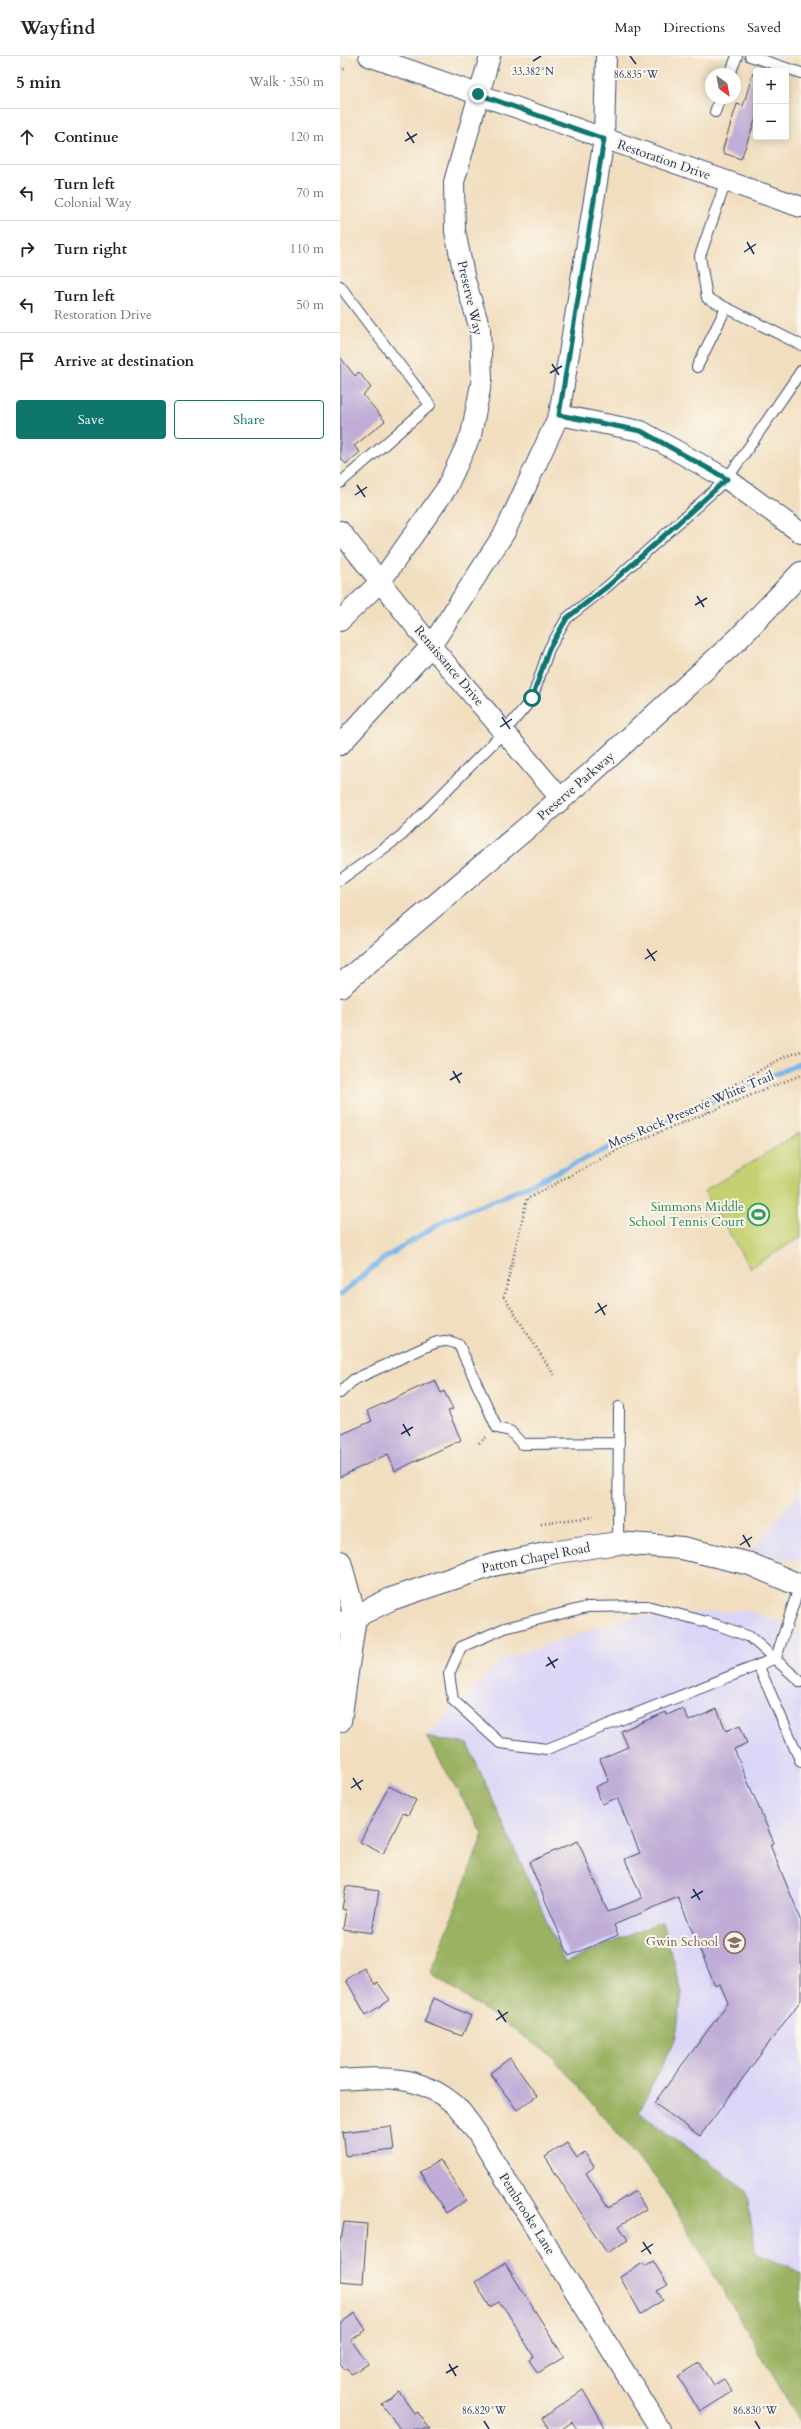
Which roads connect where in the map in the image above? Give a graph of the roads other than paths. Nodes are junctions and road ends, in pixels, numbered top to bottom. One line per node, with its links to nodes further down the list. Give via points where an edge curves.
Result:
1 (369, 56): 8 (street, Restoration Drive)
2 (490, 56): 8 (street, Preserve Way)
3 (606, 56): 11 (street)
4 (737, 56): 6 (lane)
5 (750, 56): 7 (lane)
6 (732, 68)
7 (801, 73)
8 (478, 94): 11 (street, Restoration Drive); 25 (street, Preserve Way, via 454,182 455,231 465,280 480,329 482,379 471,435 446,489)
9 (718, 104): 10 (lane)
10 (715, 112)
11 (604, 139): 12 (street, Restoration Drive); 19 (street)
12 (726, 181): 13 (street, Restoration Drive); 15 (lane, via 700,256 707,298)
13 (801, 207)
14 (340, 286): 21 (lane, via 430,405)
15 (726, 308): 16 (lane); 17 (lane)
16 (801, 345)
17 (697, 367)
18 (801, 371): 20 (lane)
19 (559, 415): 20 (street, via 641,431); 27 (street, via 505,532)
20 (727, 479): 23 (street); 28 (lane, via 608,586 567,618 549,649 532,698)
21 (340, 484)
22 (340, 531): 25 (street, Renaissance Drive)
23 (801, 533)
24 (801, 573): 30 (street, Preserve Parkway, via 738,639)
25 (381, 581): 26 (street, Preserve Way); 27 (street, Renaissance Drive)
26 (340, 621)
27 (431, 646): 28 (street, Renaissance Drive); 29 (street)
28 (504, 732): 30 (street, Renaissance Drive); 31 (lane, via 401,836)
29 (340, 745)
30 (561, 799): 32 (street, Preserve Parkway)
31 (340, 880)
32 (340, 986)
33 (340, 1393): 35 (lane, via 353,1380 432,1344 442,1341 453,1342 460,1345 497,1428 510,1431 522,1444)
34 (619, 1407): 35 (lane)
35 (618, 1443): 36 (lane)
36 (618, 1543): 38 (street, Patton Chapel Road, via 682,1548 750,1564); 39 (street, Patton Chapel Road, via 493,1565 391,1599)
37 (340, 1562): 39 (street)
38 (800, 1585): 40 (lane)
39 (348, 1620): 43 (street)
40 (776, 1658): 41 (lane); 41 (lane, via 750,1637 718,1624 647,1606 587,1607 505,1628 461,1647 450,1674 453,1700 500,1743 547,1749); 42 (lane)
41 (758, 1665): 44 (lane)
42 (801, 1682)
43 (340, 1721)
44 (801, 1762)
45 (340, 2080): 46 (street, Pembrooke Lane, via 381,2077 408,2080 428,2087 455,2105 477,2133)
46 (660, 2429)

